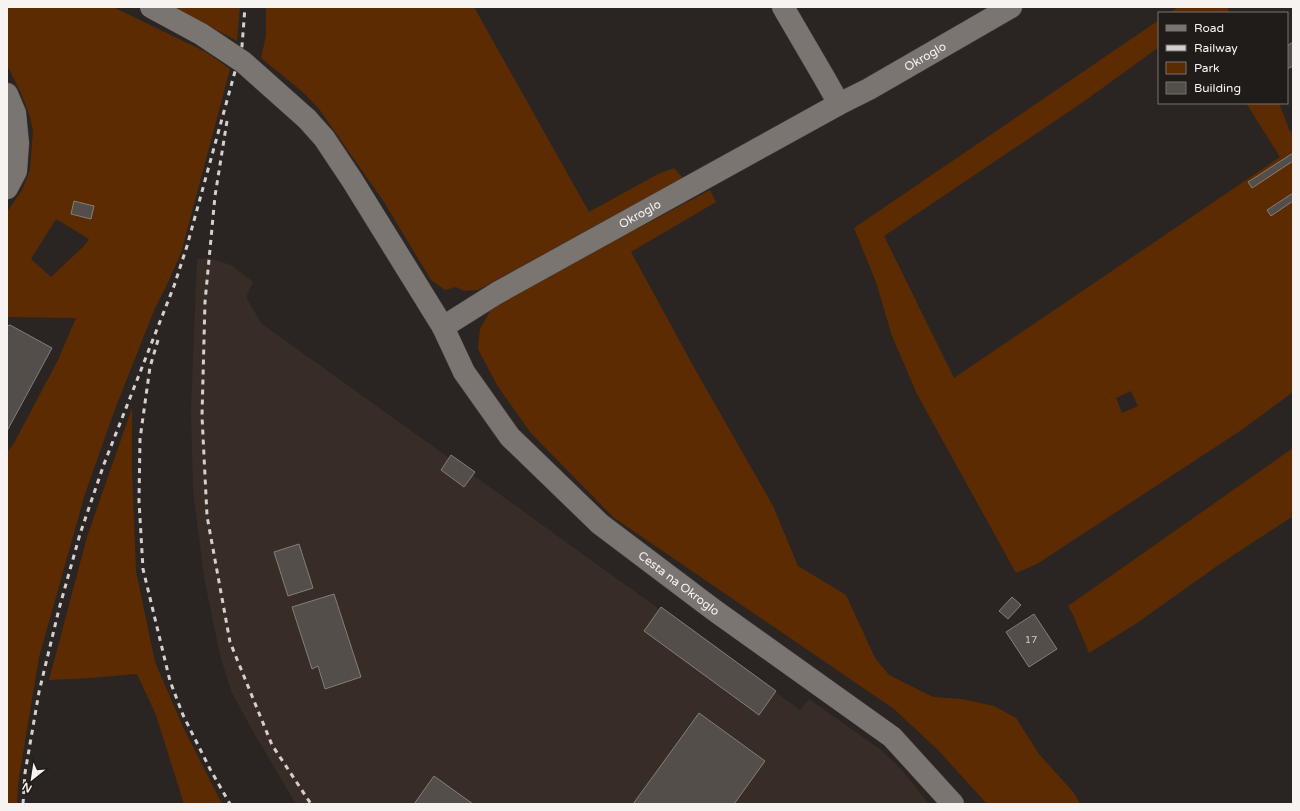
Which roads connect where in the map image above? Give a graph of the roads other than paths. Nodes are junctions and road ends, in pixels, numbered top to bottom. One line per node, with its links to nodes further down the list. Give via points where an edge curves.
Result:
1 (151, 7): 7 (street, Cesta na Okroglo, bridge, via 201,34 243,62 307,119 324,138 352,180)
2 (783, 7): 5 (street)
3 (1011, 7): 5 (street, Okroglo)
4 (7, 94): 6 (street, via 14,113 18,143 16,171)
5 (839, 104): 7 (street, Okroglo, via 497,293)
6 (7, 188)
7 (443, 327): 8 (street, Cesta na Okroglo, via 464,372 510,436 600,524 714,610 892,737)
8 (953, 804)

